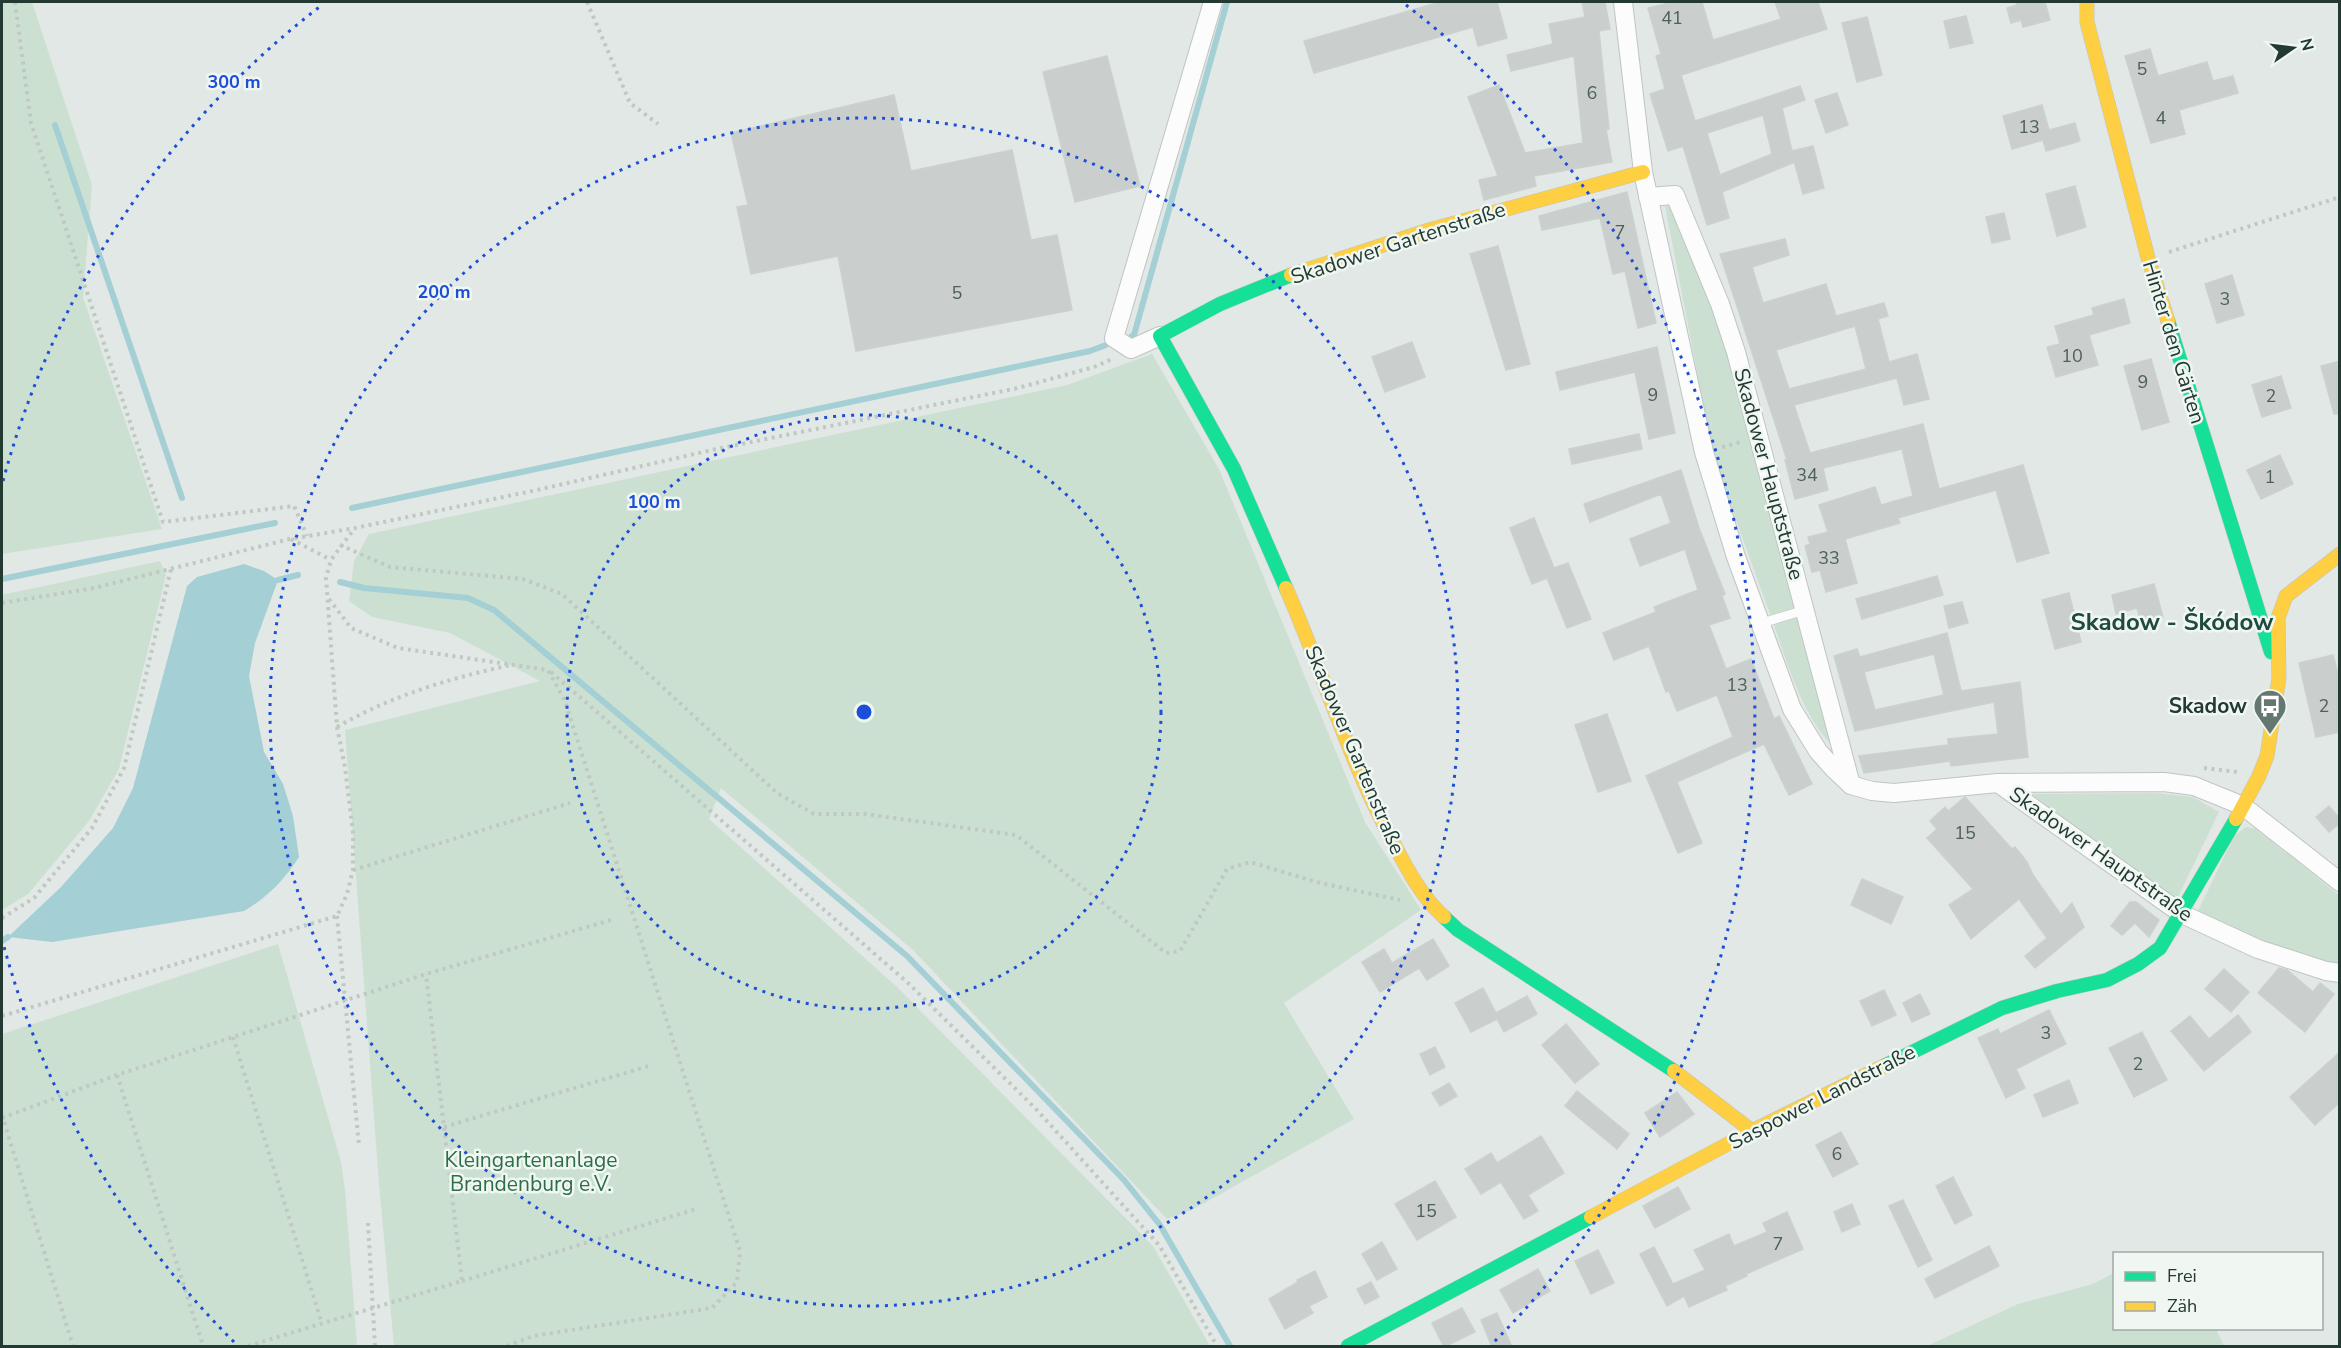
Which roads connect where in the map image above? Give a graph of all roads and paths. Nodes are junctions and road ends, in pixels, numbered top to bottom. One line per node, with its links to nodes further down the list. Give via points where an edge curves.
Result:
1 (15, 2): 16 (path, via 31,123 164,522 294,506)
2 (587, 2): 6 (path, via 630,103)
3 (1213, 2): 12 (street, via 1114,338)
4 (1623, 2): 7 (street)
5 (2087, 2): 10 (street, Hinter den Gärten, via 2086,22)
6 (658, 124)
7 (1643, 172): 8 (street); 11 (street, Skadower Gartenstraße, via 1472,217 1338,258 1220,304)
8 (1648, 197): 13 (street, Skadower Hauptstraße, via 1674,195 1720,304); 14 (street)
9 (2340, 197): 10 (path)
10 (2148, 258): 28 (street, Hinter den Gärten)
11 (1160, 336): 12 (street, Skadower Gartenstraße); 50 (street, Skadower Gartenstraße, via 1234,469 1378,814 1416,885 1458,930 1680,1075)
12 (1131, 349): 15 (path, via 1094,366 1018,388)
13 (1758, 437): 14 (path); 24 (street, Skadower Hauptstraße)
14 (1704, 452): 25 (street, via 1736,557)
15 (355, 528): 16 (path); 18 (path)
16 (307, 536): 17 (path)
17 (290, 539): 20 (path); 21 (path)
18 (340, 545): 20 (path); 36 (path, via 390,567 523,579 562,594 777,793 814,814 865,814 1017,836 1166,953 1180,951 1227,869 1250,862 1320,883)
19 (2340, 554): 28 (street, Saspower Landstraße, via 2286,596 2282,604 2278,618)
20 (331, 560): 22 (path, via 326,578)
21 (171, 568): 23 (path, via 94,588); 39 (path, via 124,768 92,828 34,898)
22 (329, 598): 26 (path, via 351,627 399,648); 29 (path)
23 (2, 603)
24 (1806, 610): 25 (lane); 31 (street, Skadower Hauptstraße)
25 (1762, 623): 31 (street, via 1792,708 1818,751)
26 (516, 664): 27 (path); 29 (path, via 469,674 384,702)
27 (548, 670): 61 (path, via 565,701 740,1251 737,1282 712,1308 533,1336); 62 (path, via 907,982 1036,1109 1159,1245)
28 (2279, 678): 33 (street, Saspower Landstraße, via 2267,756)
29 (337, 727): 34 (path, via 353,832)
30 (1998, 783): 31 (street, Skadower Hauptstraße, via 1894,792); 33 (street, Skadower Hauptstraße, via 2164,782 2194,786); 37 (street, Skadower Hauptstraße)
31 (1851, 785)
32 (570, 803): 34 (path)
33 (2243, 806): 35 (street, Skadower Hauptstraße); 37 (street, Saspower Landstraße)
34 (353, 870): 38 (path)
35 (2340, 882)
36 (1403, 901)
37 (2182, 914): 41 (street, Skadower Hauptstraße, via 2258,949); 50 (street, Saspower Landstraße, via 2160,948 2107,980 2002,1008)
38 (337, 916): 43 (path); 44 (path)
39 (2, 918)
40 (611, 920): 42 (path)
41 (2340, 973)
42 (426, 974): 43 (path); 49 (path)
43 (347, 1002): 45 (path); 51 (path)
44 (2, 1016)
45 (233, 1037): 47 (path); 56 (path)
46 (652, 1065): 49 (path)
47 (117, 1075): 48 (path); 58 (path)
48 (2, 1117): 57 (path)
49 (444, 1127): 54 (path)
50 (1752, 1131): 63 (street, Saspower Landstraße)
51 (359, 1146)
52 (696, 1209): 54 (path)
53 (368, 1223): 55 (path)
54 (462, 1281): 55 (path)
55 (374, 1308): 56 (path); 60 (path)
56 (322, 1324): 59 (path)
57 (73, 1347)
58 (203, 1347)
59 (248, 1347)
60 (375, 1347)
61 (507, 1347)
62 (1217, 1347)
63 (1348, 1347)

